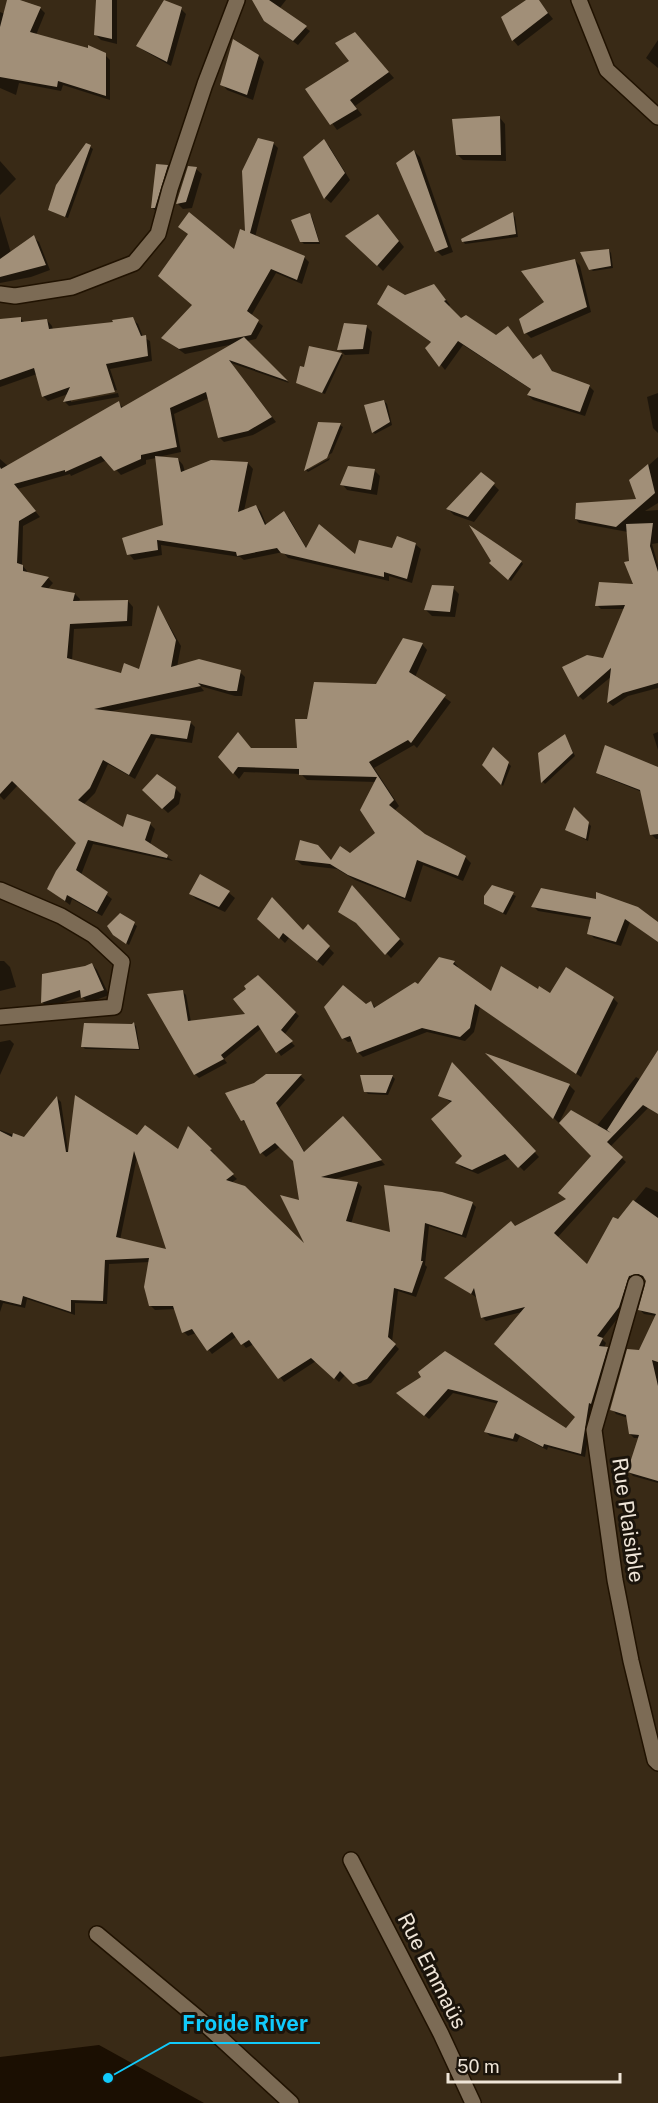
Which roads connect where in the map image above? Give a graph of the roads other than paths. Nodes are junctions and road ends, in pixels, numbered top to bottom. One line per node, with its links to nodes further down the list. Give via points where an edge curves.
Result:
1 (237, 0): 4 (street, via 205,84 158,234 134,263 72,287 15,296)
2 (579, 0): 3 (street, via 607,70)
3 (658, 117)
4 (0, 294)
5 (0, 890): 6 (street, via 93,934 122,962 114,1007)
6 (0, 1017)
7 (636, 1283): 8 (street, Rue Plaisible, via 594,1430 615,1580)
8 (657, 1760)
9 (351, 1860): 12 (street, Rue Emmaüs)
10 (97, 1934): 11 (street)
11 (291, 2103)
12 (473, 2103)

